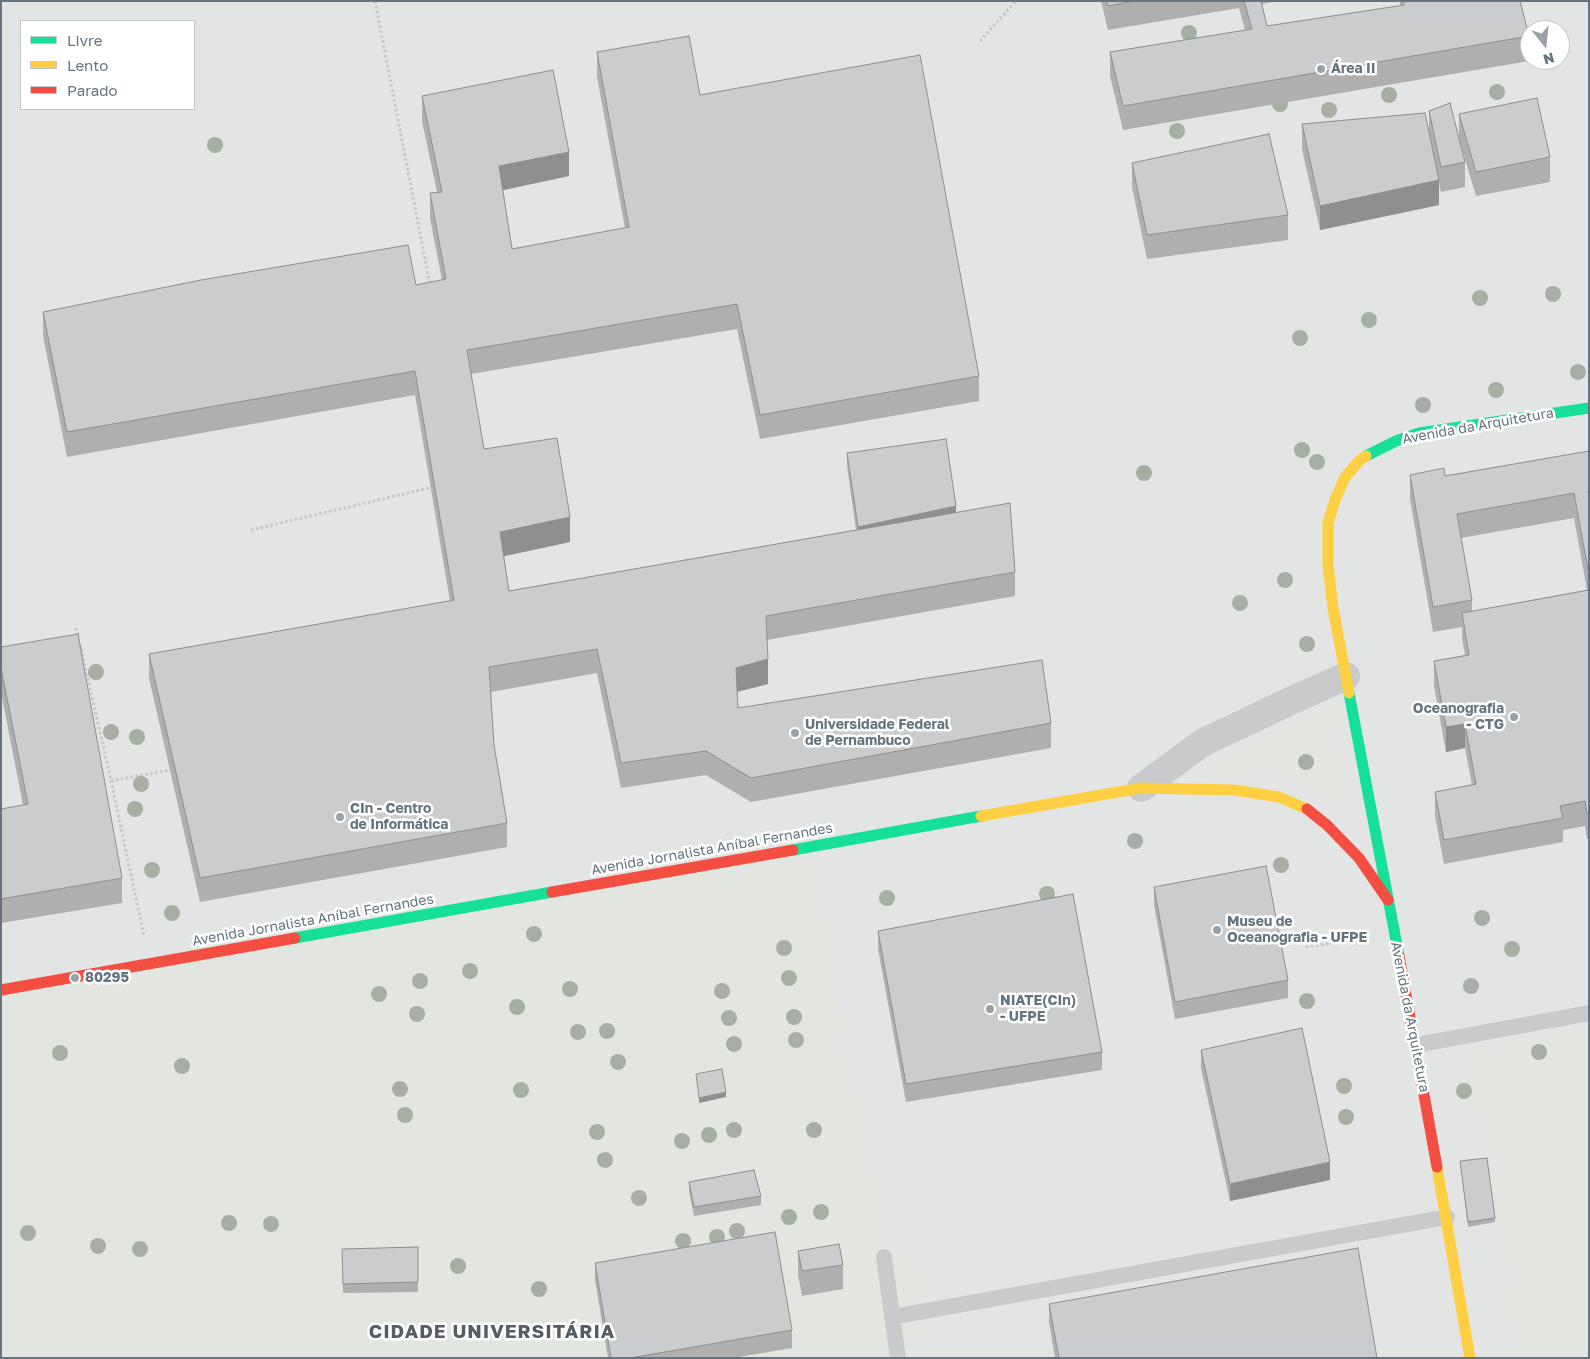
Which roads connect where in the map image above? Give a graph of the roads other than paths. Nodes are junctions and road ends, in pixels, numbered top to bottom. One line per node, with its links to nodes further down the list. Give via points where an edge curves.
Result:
1 (1589, 408): 2 (street, Avenida da Arquitetura, via 1419,434 1396,441 1360,460 1345,477 1328,523 1333,608)
2 (1346, 676): 3 (street, via 1202,743); 4 (street, Avenida da Arquitetura)
3 (1141, 788): 4 (street, Avenida Jornalista Aníbal Fernandes, via 1234,790 1279,797 1308,809 1359,858); 5 (street, Avenida Jornalista Aníbal Fernandes)
4 (1388, 900): 7 (street, Avenida da Arquitetura)
5 (1, 990)
6 (1589, 1013): 7 (lane)
7 (1416, 1045): 8 (street, Avenida da Arquitetura)
8 (1447, 1217): 10 (lane); 12 (street, Avenida da Arquitetura)
9 (884, 1257): 10 (lane)
10 (892, 1318): 11 (lane)
11 (898, 1358)
12 (1470, 1358)

